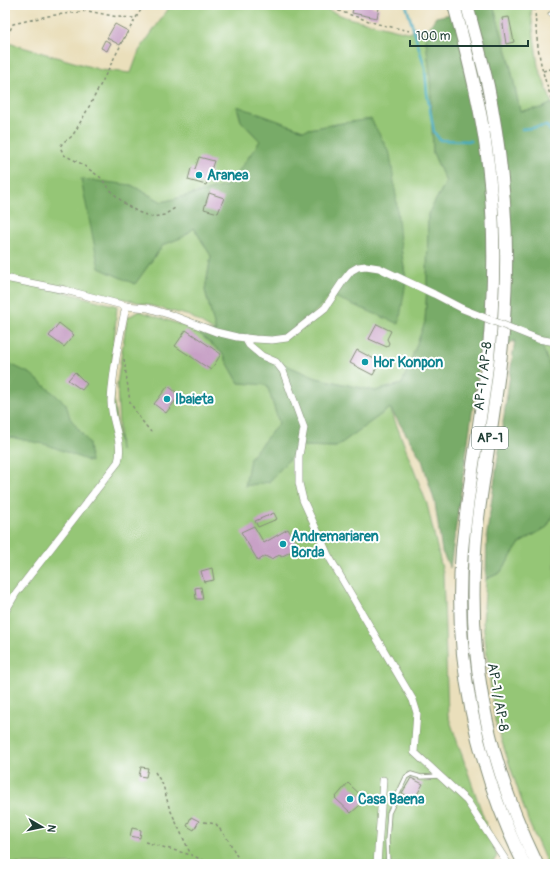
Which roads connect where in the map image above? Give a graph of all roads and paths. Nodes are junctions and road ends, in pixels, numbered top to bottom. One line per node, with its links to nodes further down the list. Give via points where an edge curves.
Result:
1 (144, 5): 8 (path)
2 (320, 5): 9 (path, via 378,24)
3 (454, 5): 33 (highway, AP-1 / AP-8 / AP-1, via 476,90 485,141 492,208 494,268 487,365 462,550 462,633 468,688 479,742 494,795)
4 (467, 5): 34 (highway, AP-1 / AP-8 / AP-1, via 481,57 497,139 504,207 506,268 501,359 477,524 473,605 475,646 484,713 498,765 516,817)
5 (555, 8): 12 (path, via 535,6 537,47)
6 (550, 14): 7 (lane)
7 (555, 14)
8 (135, 18): 10 (path, via 88,11 48,16 13,24); 14 (path, via 80,123 60,147 64,155 100,177 113,193 138,212 152,217 164,215)
9 (410, 31)
10 (5, 40)
11 (555, 68): 12 (path)
12 (543, 72): 13 (path)
13 (555, 106)
14 (174, 208)
15 (5, 278): 16 (street)
16 (126, 306): 17 (street, via 148,308 216,332); 19 (street)
17 (245, 338): 18 (street, bridge, via 287,338 325,308 351,271 366,266 379,268 463,308 538,339); 23 (street, via 262,356 276,362 283,371 304,428 299,456 299,483 303,500 328,555 413,700 417,713 414,752)
18 (555, 342)
19 (117, 348): 20 (path, via 125,363 130,402); 21 (street, via 111,403 120,454 118,462 16,593)
20 (151, 432)
21 (5, 612)
22 (155, 772): 27 (path)
23 (440, 776): 31 (lane, via 421,777 411,774 406,777 389,813); 32 (street, via 467,801)
24 (383, 780): 30 (street)
25 (204, 822): 29 (path, via 216,824 229,841)
26 (145, 842): 27 (path)
27 (191, 854): 28 (path)
28 (212, 864)
29 (241, 864)
30 (377, 864)
31 (388, 864)
32 (508, 864)
33 (524, 864)
34 (537, 864)

